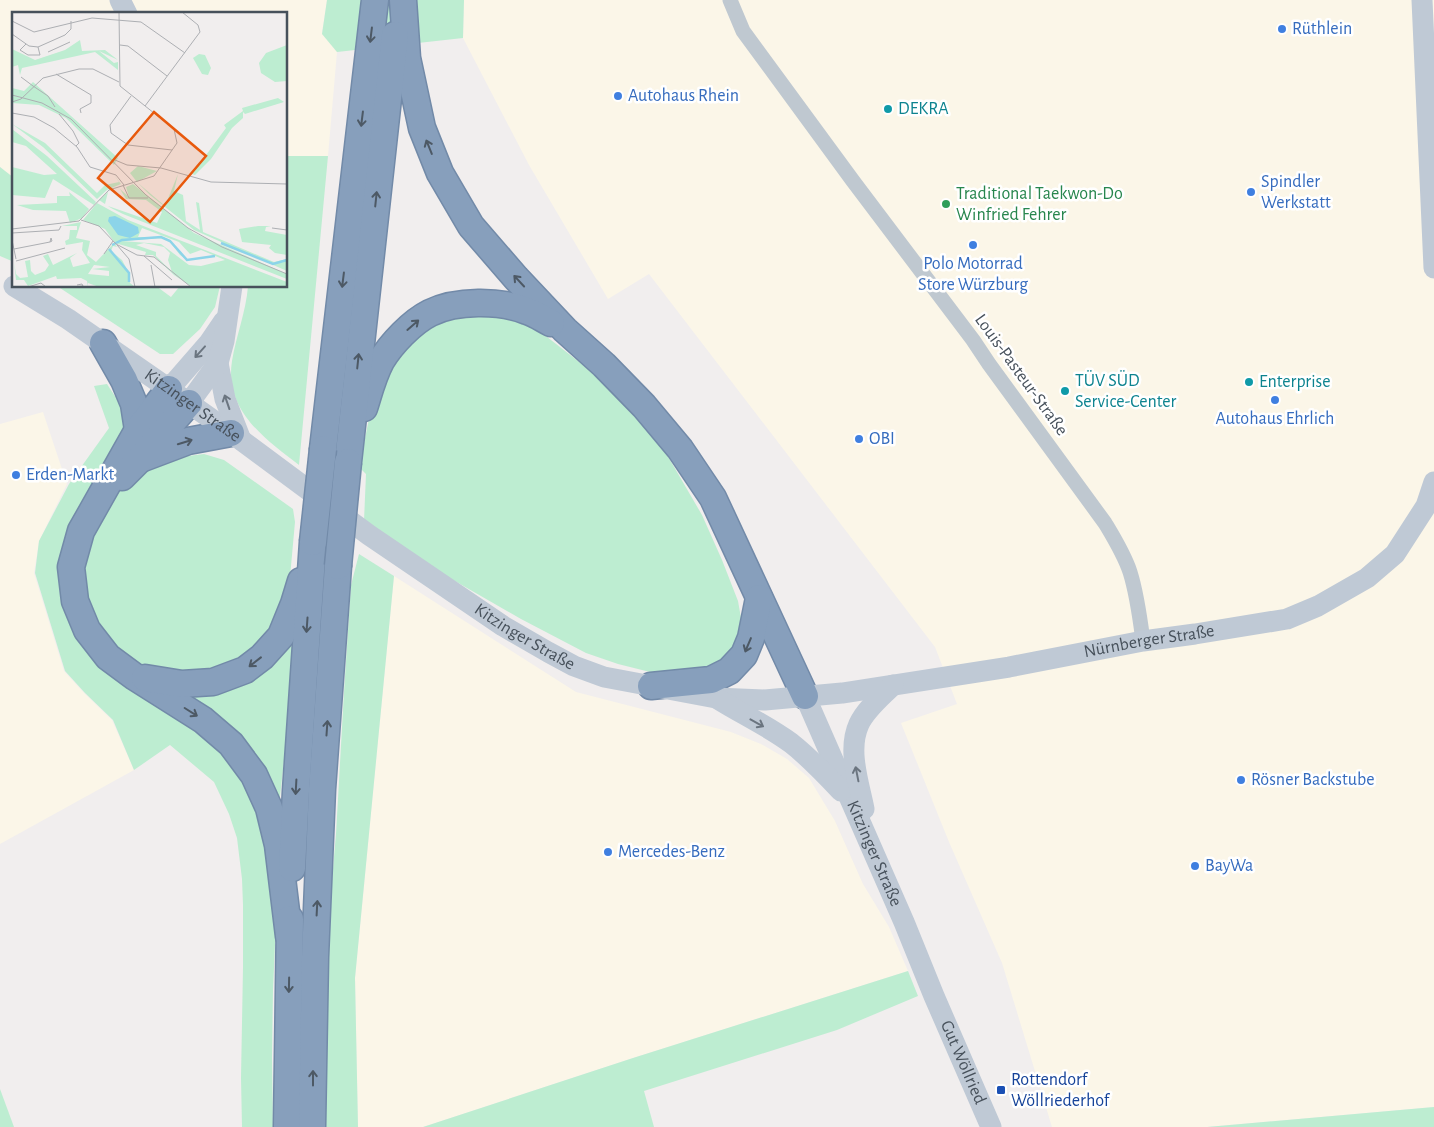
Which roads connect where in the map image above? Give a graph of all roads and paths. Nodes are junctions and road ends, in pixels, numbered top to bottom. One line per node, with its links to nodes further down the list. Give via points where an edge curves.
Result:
1 (120, 0): 7 (street)
2 (376, 0): 24 (highway, one-way to 24, bridge)
3 (398, 0): 21 (highway, one-way to 3)
4 (403, 0): 14 (highway, one-way to 4, via 471,226 440,173 418,110 407,58)
5 (730, 0): 26 (street, Louis-Pasteur-Straße, via 743,31 1105,523 1130,571)
6 (1422, 0): 8 (street)
7 (126, 12)
8 (1434, 268)
9 (0, 279): 10 (street, Kitzinger Straße)
10 (12, 285)
11 (17, 288): 15 (street, Kitzinger Straße)
12 (232, 288): 13 (street)
13 (229, 314): 16 (street); 17 (street, one-way to 17)
14 (565, 330): 21 (highway, one-way to 14, via 374,376 382,360 413,324 430,313 451,305 504,304 527,311); 25 (highway, via 644,406 680,449 712,498)
15 (103, 343): 17 (street, Kitzinger Straße); 18 (highway, via 131,396)
16 (218, 363): 17 (street); 19 (street, one-way to 16)
17 (179, 396): 18 (highway); 19 (street, Kitzinger Straße); 20 (highway)
18 (138, 430): 23 (highway)
19 (236, 437): 20 (highway, one-way to 19, via 188,441); 29 (street, Kitzinger Straße, via 369,535 511,630 574,666 604,677)
20 (140, 459): 23 (highway)
21 (348, 462): 37 (highway, one-way to 21, bridge, via 314,957 322,799)
22 (1434, 482): 26 (street, Nürnberger Straße, via 1426,506 1395,554 1367,578 1318,606 1287,619)
23 (97, 502): 27 (highway, via 81,531 72,567 75,601 87,630 108,657)
24 (313, 542): 27 (highway, one-way to 27, via 281,636 245,670 213,682 182,684); 34 (highway, one-way to 34)
25 (759, 598): 29 (highway, one-way to 29, via 751,638 744,655 729,671 711,680); 30 (highway)
26 (1143, 641): 28 (street, Nürnberger Straße)
27 (135, 677): 34 (highway, one-way to 34, via 203,720 231,744 254,775 269,808 278,845)
28 (893, 685): 30 (street, Nürnberger Straße); 33 (street, one-way to 28, via 855,768 854,746 859,724)
29 (651, 686): 31 (street, Kitzinger Straße)
30 (805, 696): 31 (street, Kitzinger Straße, via 765,700); 32 (street, Kitzinger Straße)
31 (716, 698): 32 (street, one-way to 32, via 792,744)
32 (851, 802): 33 (street, Kitzinger Straße)
33 (875, 856): 35 (street, Kitzinger Straße)
34 (289, 936): 36 (highway, one-way to 36)
35 (934, 996): 38 (street, Gut Wöllried)
36 (287, 1127)
37 (312, 1127)
38 (991, 1127)

